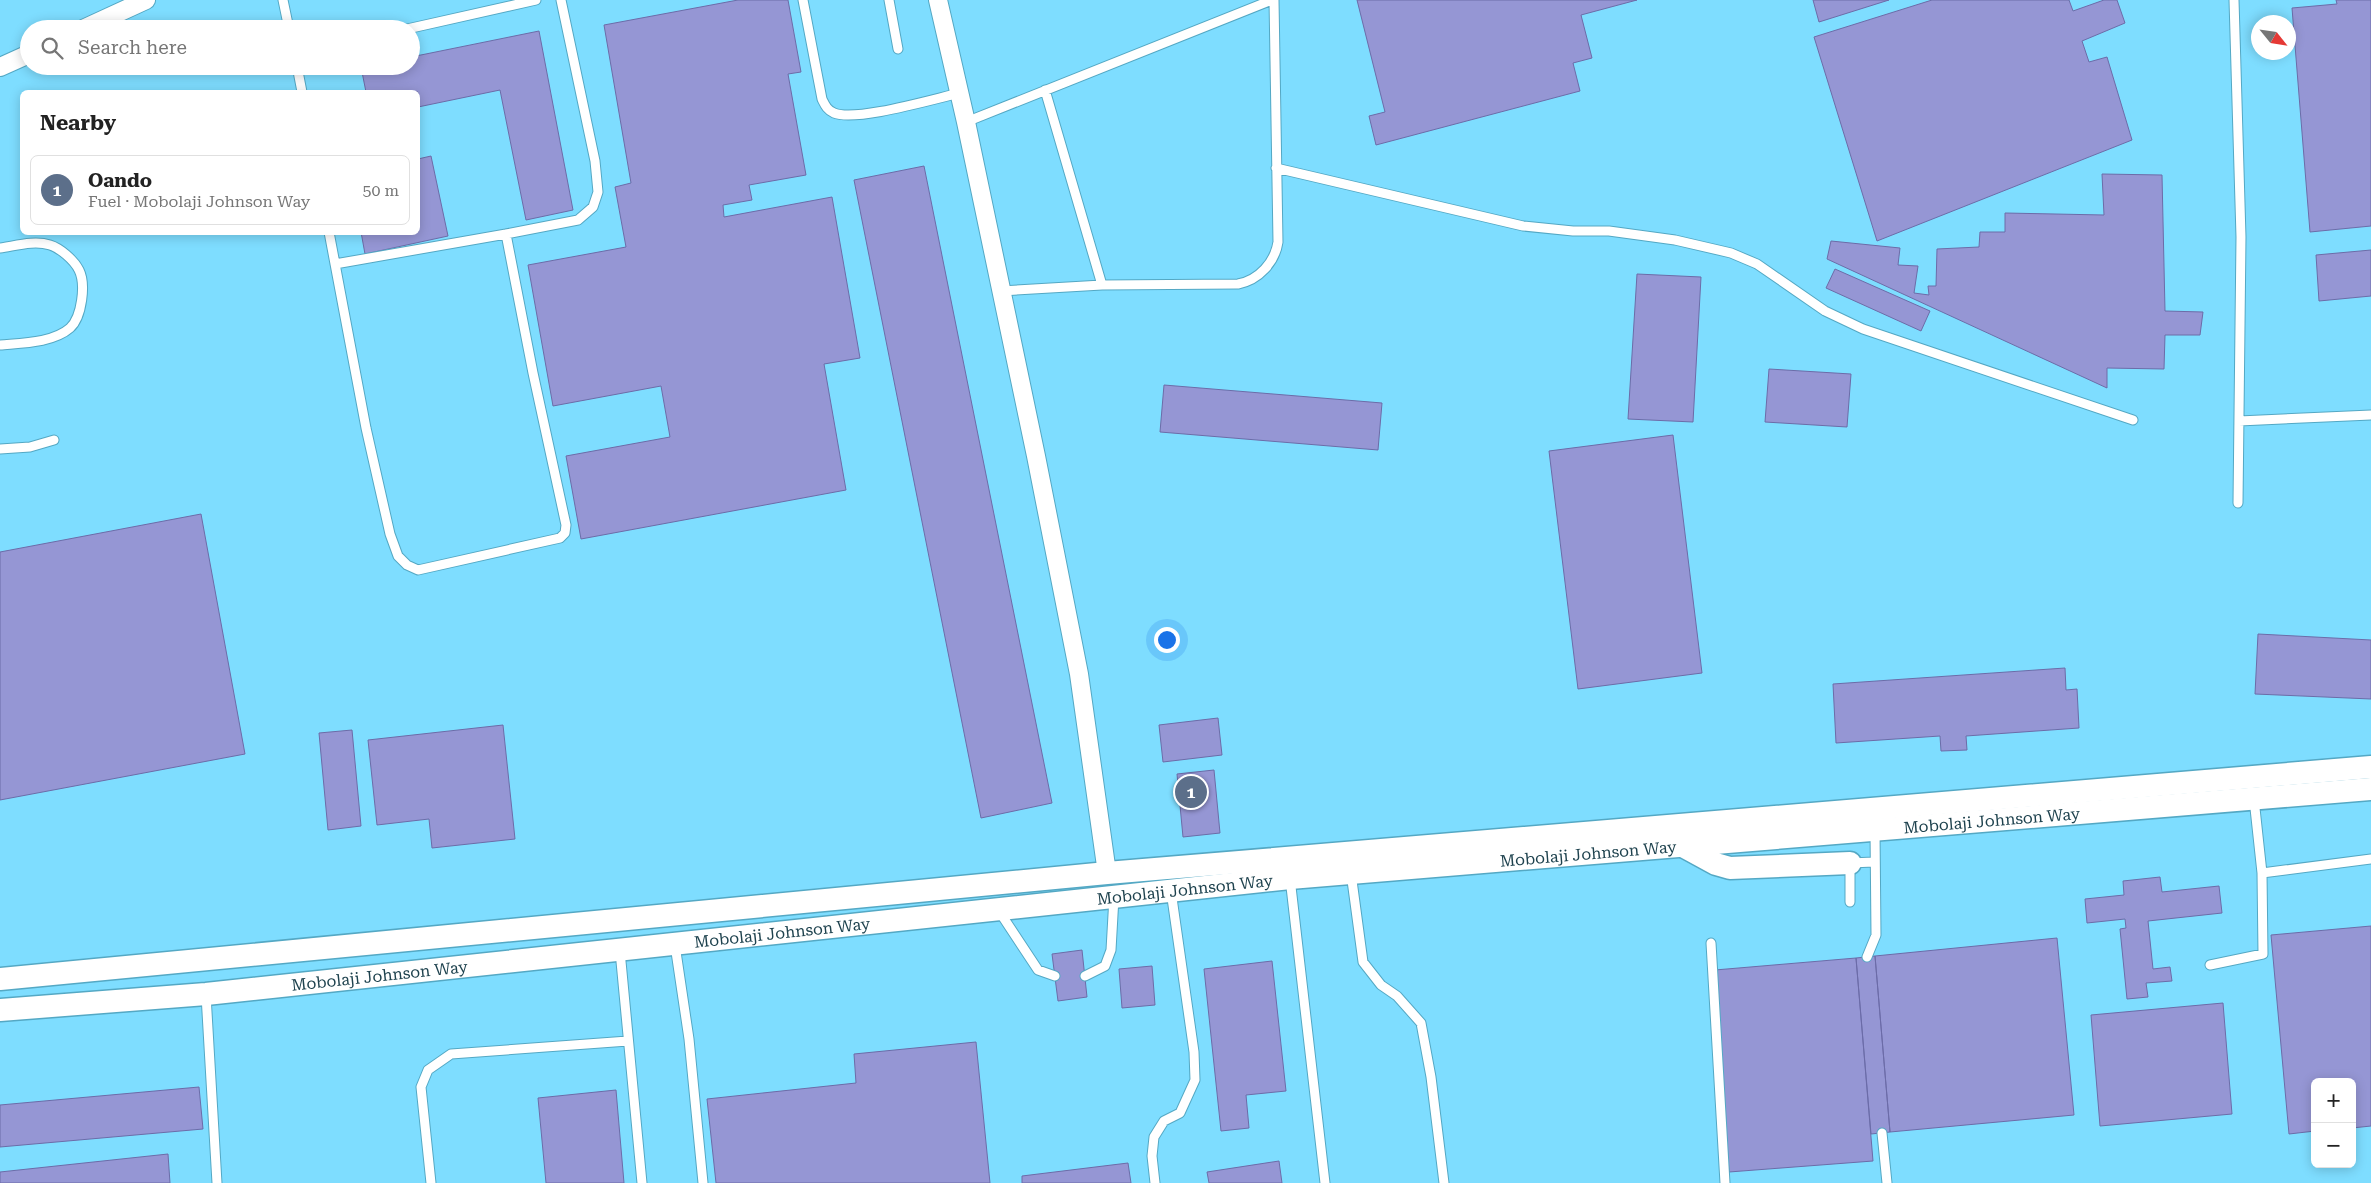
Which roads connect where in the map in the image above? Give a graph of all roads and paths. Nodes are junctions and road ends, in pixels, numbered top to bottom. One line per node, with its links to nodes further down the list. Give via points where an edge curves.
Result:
1 (146, 0): 10 (street)
2 (283, 0): 11 (lane)
3 (536, 0): 12 (lane)
4 (562, 0): 22 (lane, via 595,161 598,192 593,207 578,220)
5 (803, 0): 19 (lane, via 826,108 835,113 863,114)
6 (889, 0): 13 (lane)
7 (938, 0): 19 (street)
8 (1273, 0): 18 (lane); 21 (lane)
9 (2234, 0): 31 (lane, via 2241,237)
10 (103, 20)
11 (287, 20)
12 (420, 26)
13 (898, 49)
14 (20, 58): 15 (street)
15 (0, 67)
16 (299, 75): 17 (lane)
17 (302, 90)
18 (1045, 90): 20 (lane); 26 (lane)
19 (960, 93): 20 (street)
20 (966, 122): 27 (street)
21 (1276, 168): 26 (lane, via 1276,254 1266,269 1246,283); 30 (lane, via 1523,226 1573,232 1609,230 1675,240 1730,253 1757,264 1825,311 1862,329)
22 (506, 234): 25 (lane); 25 (lane, via 566,525 565,533 560,538 444,566 418,570 407,565 398,556 390,534)
23 (330, 235): 25 (lane)
24 (0, 248): 28 (lane, via 41,244 65,254 79,270 82,302 70,328 55,336)
25 (335, 264)
26 (1102, 285): 27 (lane)
27 (1001, 291): 43 (street, via 1079,674)
28 (0, 346)
29 (2371, 415): 31 (lane)
30 (2133, 420)
31 (2239, 421): 34 (lane)
32 (54, 440): 33 (lane, via 30,447)
33 (0, 449)
34 (2238, 503)
35 (2371, 766): 43 (street, Mobolaji Johnson Way)
36 (2371, 789): 37 (street, Mobolaji Johnson Way)
37 (2254, 799): 38 (street, Mobolaji Johnson Way); 45 (lane)
38 (1875, 831): 39 (street, Mobolaji Johnson Way); 41 (lane)
39 (1683, 846): 42 (street, via 1730,868); 44 (street, Mobolaji Johnson Way)
40 (2371, 859): 45 (lane)
41 (1874, 862): 42 (lane); 54 (lane, via 1876,935)
42 (1850, 863): 49 (lane)
43 (1108, 873): 58 (street, Mobolaji Johnson Way)
44 (1351, 873): 46 (street, Mobolaji Johnson Way); 69 (lane, via 1363,962 1421,1023)
45 (2262, 873): 55 (lane, via 2263,954)
46 (1290, 878): 47 (street, Mobolaji Johnson Way); 68 (lane)
47 (1171, 890): 48 (street, Mobolaji Johnson Way); 67 (lane, via 1194,1052 1195,1080 1180,1113 1164,1121 1154,1136)
48 (1114, 896): 50 (street, Mobolaji Johnson Way); 57 (lane, via 1111,950 1105,966)
49 (1850, 902)
50 (997, 908): 51 (street, Mobolaji Johnson Way); 56 (lane, via 1038,970)
51 (675, 943): 53 (street, Mobolaji Johnson Way); 66 (lane, via 689,1039)
52 (1711, 943): 70 (lane)
53 (619, 948): 59 (street, Mobolaji Johnson Way); 61 (lane)
54 (1867, 957)
55 (2210, 965)
56 (1055, 976)
57 (1085, 976)
58 (0, 979)
59 (206, 994): 60 (street, Mobolaji Johnson Way); 63 (lane)
60 (0, 1010)
61 (628, 1041): 64 (lane, via 451,1054 428,1070 421,1087); 65 (lane)
62 (1882, 1133): 71 (lane)
63 (217, 1183)
64 (431, 1183)
65 (642, 1183)
66 (703, 1183)
67 (1155, 1183)
68 (1325, 1183)
69 (1444, 1183)
70 (1725, 1183)
71 (1887, 1183)

